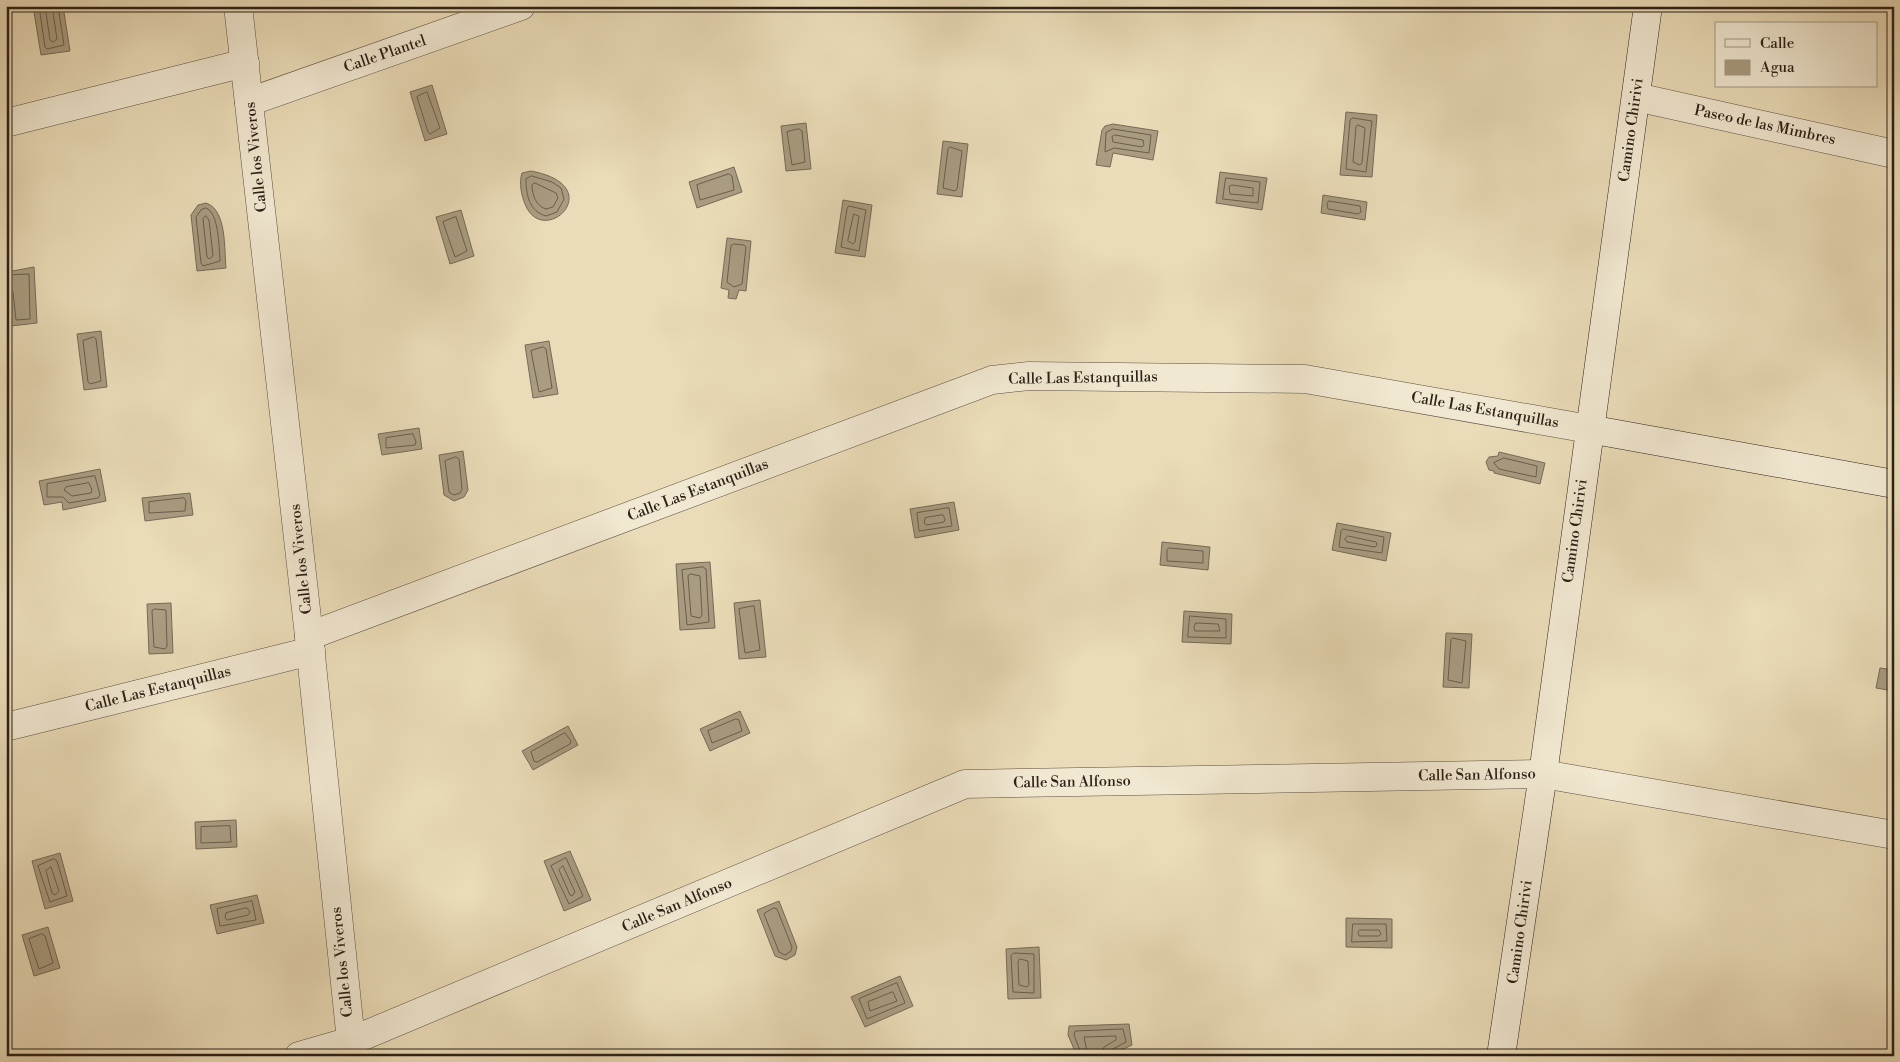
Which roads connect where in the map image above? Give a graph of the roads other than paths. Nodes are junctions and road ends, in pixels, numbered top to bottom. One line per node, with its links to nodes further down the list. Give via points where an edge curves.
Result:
1 (238, 6): 4 (street, Calle los Viveros)
2 (521, 6): 6 (street, Calle Plantel)
3 (1648, 6): 5 (street, Camino Chirivi)
4 (245, 63): 6 (street, Calle los Viveros); 7 (street)
5 (1636, 96): 8 (street, Paseo de las Mimbres); 9 (street, Camino Chirivi)
6 (250, 102): 11 (street, Calle los Viveros)
7 (6, 123)
8 (1894, 154)
9 (1589, 428): 10 (street, Calle Las Estanquillas); 11 (street, Calle Las Estanquillas, via 1305,379 1029,376 992,380); 13 (street, Camino Chirivi)
10 (1894, 484)
11 (310, 643): 12 (street, Calle Las Estanquillas); 15 (street, Calle los Viveros)
12 (6, 727)
13 (1543, 774): 14 (street, Calle San Alfonso); 15 (street, Calle San Alfonso, via 965,784); 17 (street, Camino Chirivi)
14 (1894, 835)
15 (350, 1048): 16 (street, Calle San Alfonso)
16 (299, 1056)
17 (1501, 1056)

